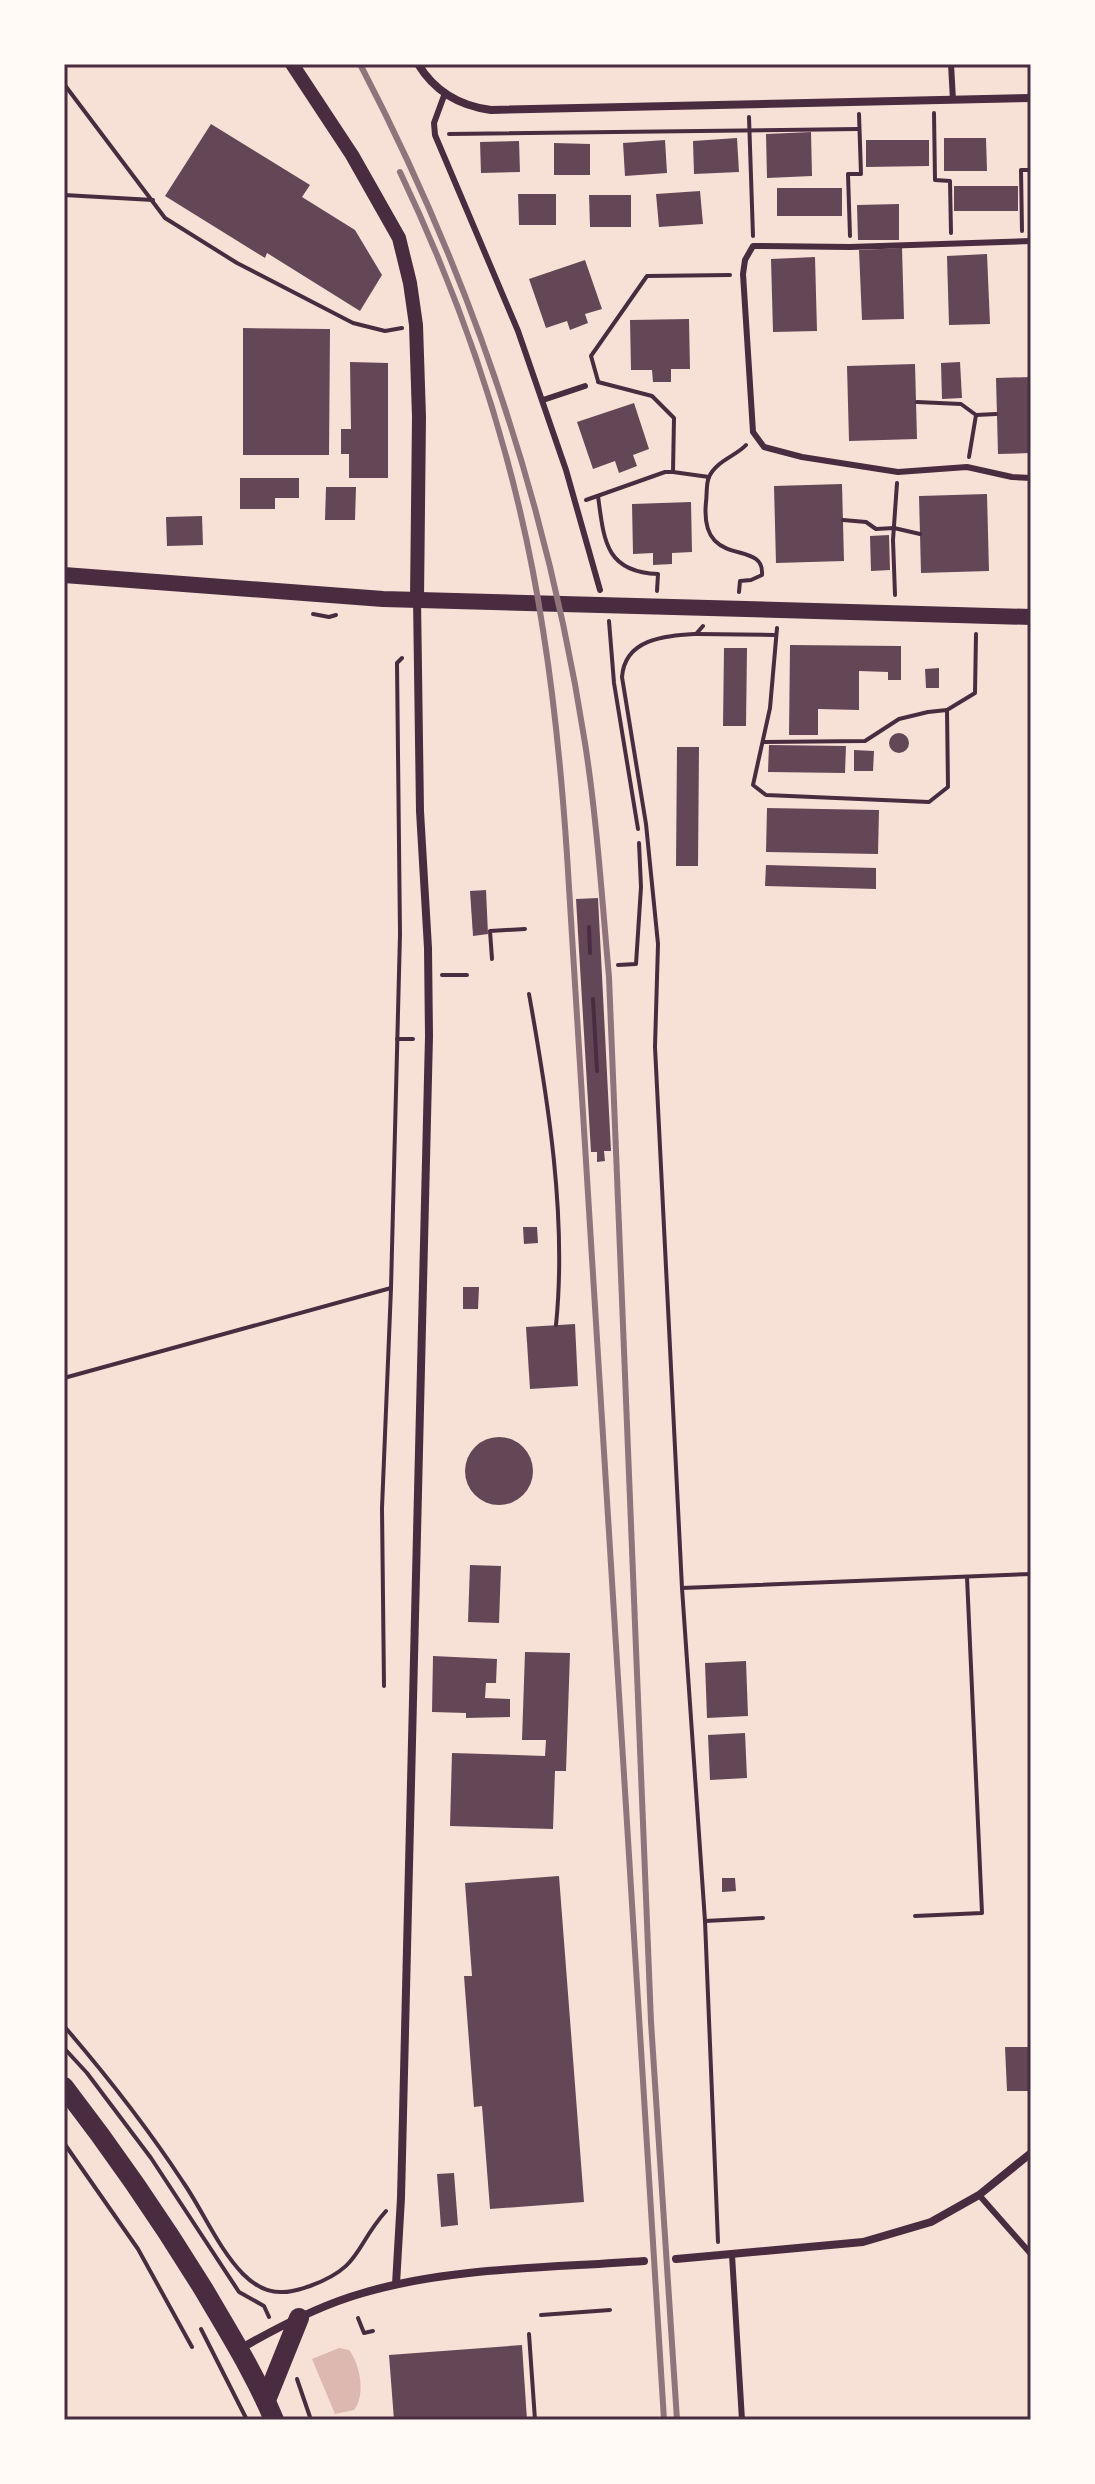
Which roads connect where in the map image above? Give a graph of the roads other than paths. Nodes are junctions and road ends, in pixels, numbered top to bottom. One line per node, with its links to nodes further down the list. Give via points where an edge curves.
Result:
1 (292, 64): 13 (street, via 399,238 410,283 419,417)
2 (418, 64): 4 (street)
3 (951, 64): 6 (lane)
4 (445, 93): 6 (street, via 491,110); 9 (lane, via 435,135)
5 (1031, 98): 6 (street)
6 (953, 100)
7 (1027, 241): 10 (lane, via 753,246 743,274 753,432 764,447 898,472 967,467)
8 (585, 386): 9 (lane)
9 (543, 400): 12 (lane)
10 (1031, 478)
11 (64, 575): 13 (main road)
12 (600, 590)
13 (417, 599): 14 (main road); 22 (street, via 429,1036)
14 (1031, 617)
15 (64, 2087): 24 (main road, via 115,2153)
16 (1031, 2153): 17 (street)
17 (979, 2195): 18 (lane); 19 (street, via 931,2222 863,2242)
18 (1031, 2254)
19 (732, 2255): 20 (street); 27 (lane)
20 (676, 2259)
21 (644, 2261): 22 (street)
22 (396, 2284): 23 (street)
23 (299, 2318): 24 (street); 25 (main road)
24 (240, 2349): 25 (main road)
25 (266, 2400): 26 (main road)
26 (274, 2420)
27 (742, 2420)

